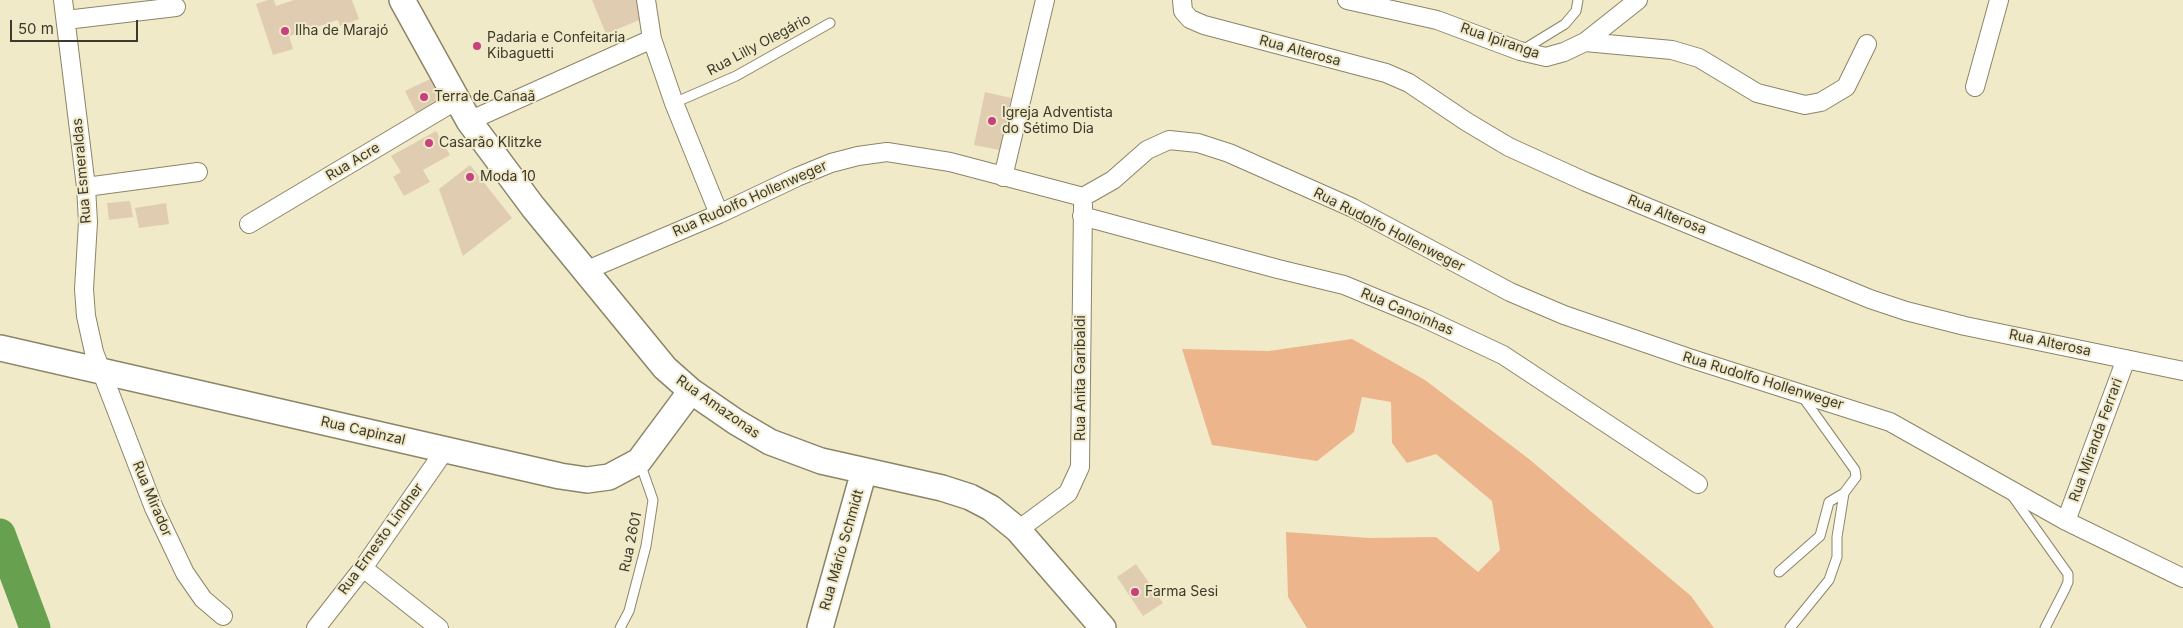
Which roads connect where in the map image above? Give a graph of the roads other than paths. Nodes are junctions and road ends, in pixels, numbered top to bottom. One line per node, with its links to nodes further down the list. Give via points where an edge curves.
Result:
1 (63, 0): 11 (street, Rua Esmeraldas)
2 (402, 0): 19 (main road, Rua Amazonas)
3 (646, 0): 13 (street)
4 (1044, 0): 21 (street)
5 (1182, 0): 29 (street, Rua Alterosa, via 1183,11 1190,19 1204,25 1409,83 1509,147 1870,299 1965,326)
6 (1347, 0): 16 (street, Rua Ipiranga, via 1437,20)
7 (1578, 0): 16 (lane, via 1576,11 1565,24)
8 (1638, 0): 14 (street, Rua Ipiranga)
9 (1999, 0): 17 (street)
10 (176, 7): 11 (street)
11 (66, 20): 22 (street, Rua Esmeraldas)
12 (830, 23): 18 (lane, Rua Lilly Olegário, via 736,76)
13 (652, 39): 18 (street); 19 (street, Rua Acre)
14 (1585, 42): 15 (street, via 1672,50 1699,58 1758,93 1805,105 1821,102 1846,87); 16 (street, Rua Ipiranga, via 1546,57)
15 (1867, 44)
16 (1520, 51)
17 (1975, 87)
18 (674, 102): 24 (street)
19 (463, 110): 26 (street, Rua Acre); 27 (main road, Rua Amazonas, via 533,207)
20 (198, 172): 22 (street)
21 (1003, 177): 23 (street, Rua Rudolfo Hollenweger); 24 (street, Rua Rudolfo Hollenweger, via 950,162 888,152 831,163)
22 (86, 187): 30 (street, Rua Esmeraldas, via 86,316)
23 (1083, 197): 25 (street, Rua Anita Garibaldi); 33 (street, Rua Rudolfo Hollenweger, via 1113,180 1147,150 1169,140 1198,143 1229,153 1353,208 1510,292 1564,315)
24 (719, 214): 27 (street, Rua Rudolfo Hollenweger)
25 (1082, 216): 37 (street, Rua Canoinhas, via 1344,285 1424,318 1503,355); 41 (street, Rua Anita Garibaldi, via 1080,467 1068,493)
26 (249, 224)
27 (585, 271): 32 (main road, Rua Amazonas, via 665,368)
28 (0, 348): 30 (main road, Rua Capinzal)
29 (2126, 359): 31 (street, Rua Alterosa); 40 (street, Rua Miranda Ferrari)
30 (101, 370): 34 (main road, Rua Capinzal); 45 (street, Rua Mirador, via 154,508 185,573 203,599)
31 (2183, 371)
32 (691, 391): 35 (main road, Rua Capinzal); 36 (main road, Rua Amazonas, via 770,442 821,461)
33 (1799, 391): 38 (street, Rua Rudolfo Hollenweger, via 1890,422); 39 (lane, via 1855,470 1856,478)
34 (445, 450): 35 (main road, Rua Capinzal, via 587,480 609,478); 42 (street, Rua Ernesto Lindner)
35 (639, 461): 48 (lane, Rua 2601, via 653,500 646,546 629,611)
36 (864, 471): 41 (main road, Rua Amazonas, via 970,497 991,508); 49 (main road, Rua Mário Schmidt)
37 (1698, 484)
38 (2007, 488): 40 (street, Rua Rudolfo Hollenweger); 52 (lane, via 2068,574 2066,589)
39 (1844, 493): 43 (lane, via 1829,502 1820,536); 51 (lane, via 1837,557 1829,580)
40 (2066, 521): 44 (street, Rua Rudolfo Hollenweger)
41 (1018, 530): 50 (main road, Rua Amazonas)
42 (362, 568): 46 (street, Rua Ernesto Lindner); 47 (street)
43 (1779, 572)
44 (2183, 578)
45 (223, 616)
46 (316, 628)
47 (439, 628)
48 (620, 628)
49 (820, 628)
50 (1104, 628)
51 (1790, 628)
52 (2045, 628)

